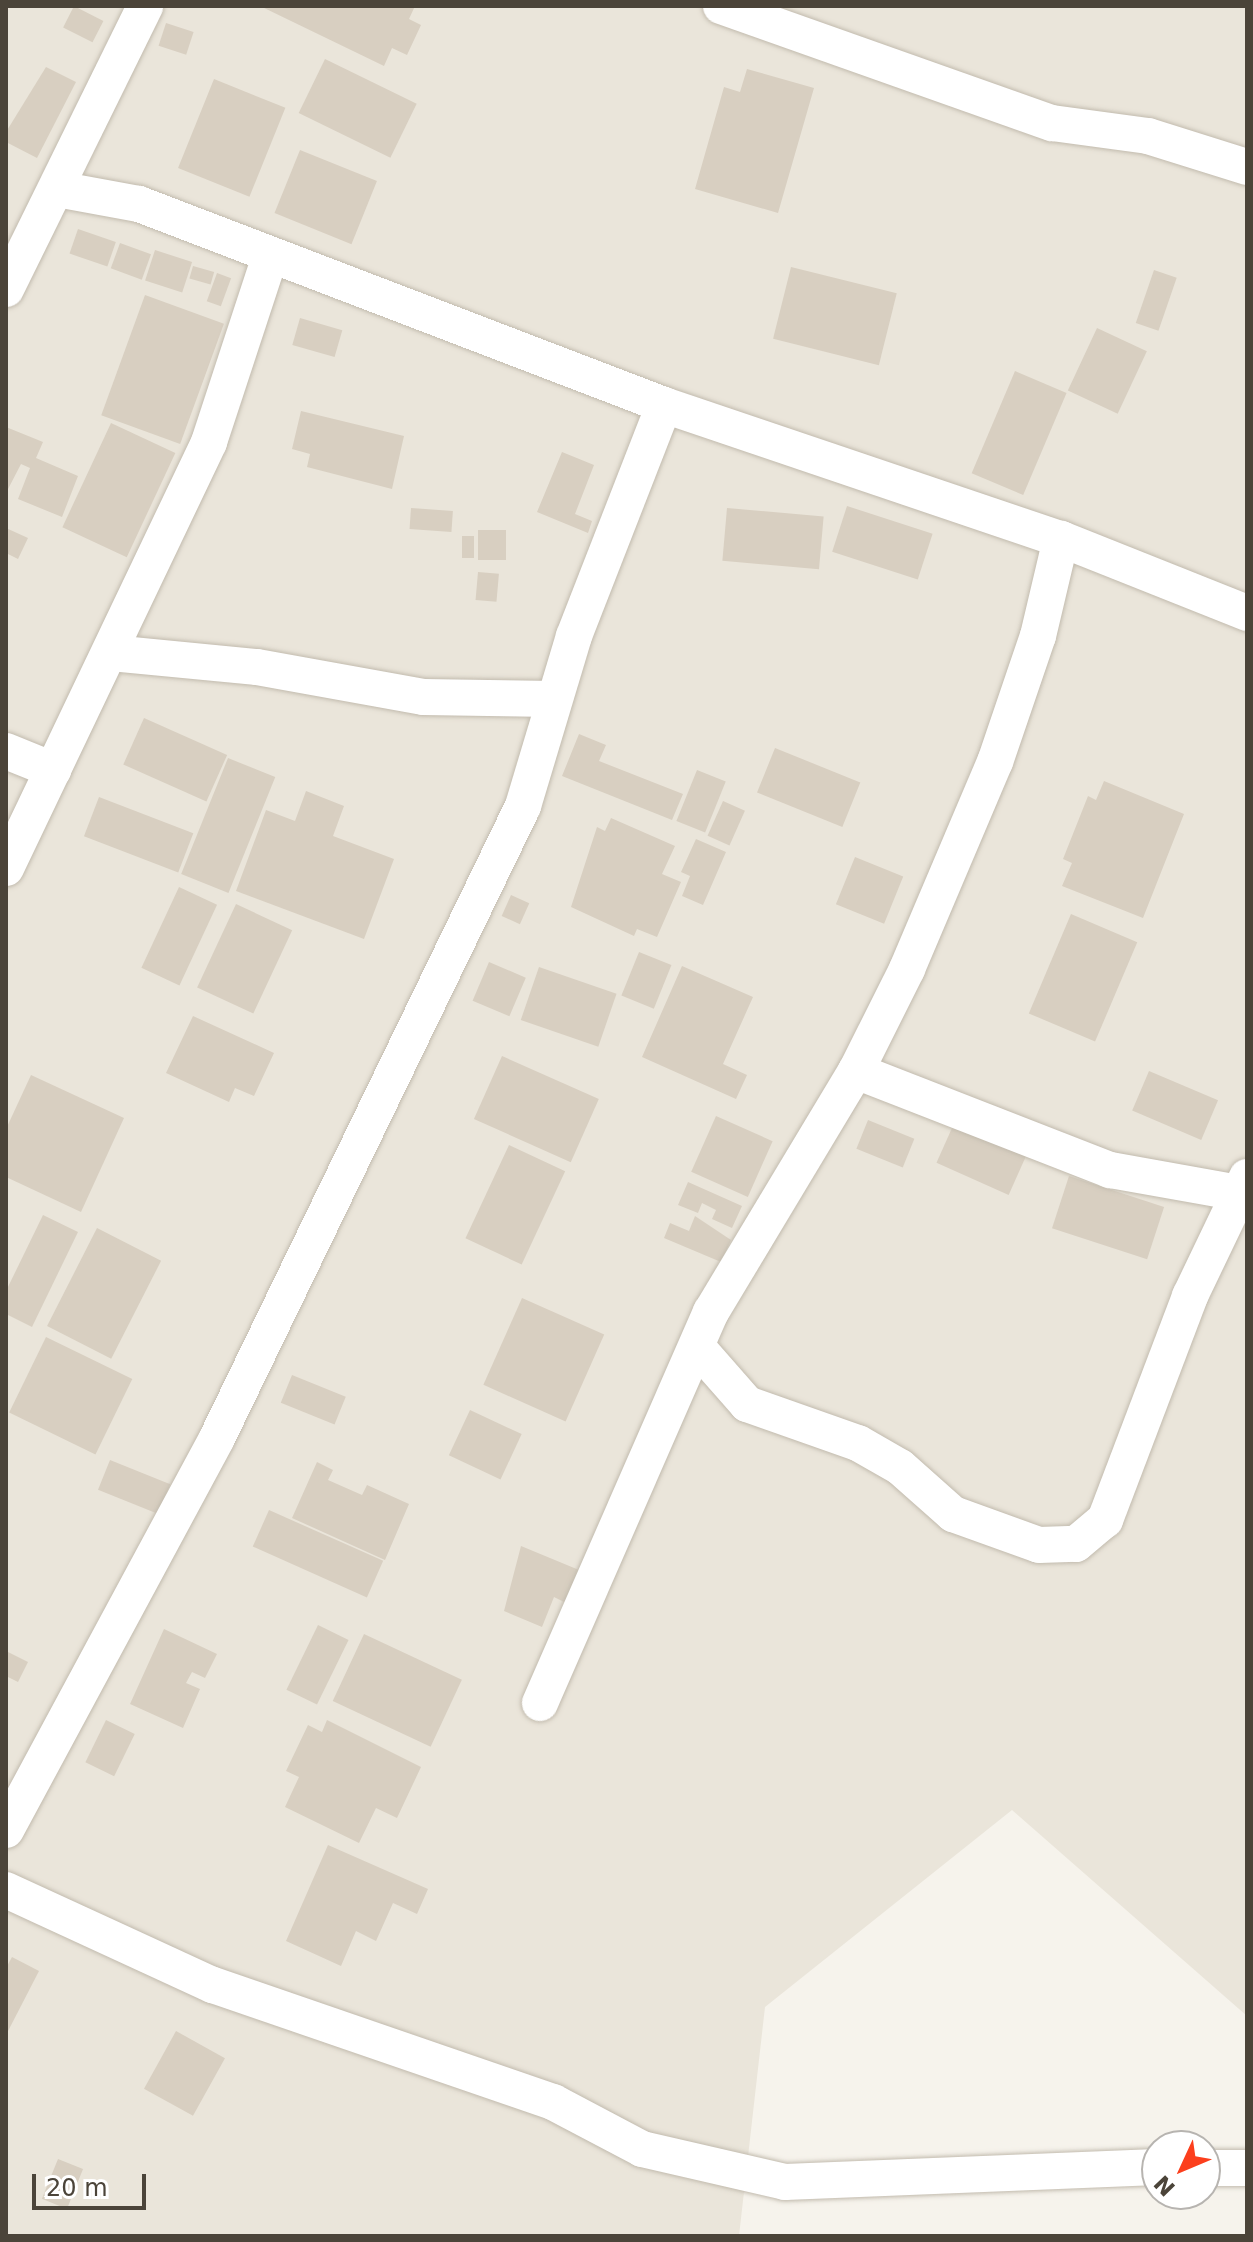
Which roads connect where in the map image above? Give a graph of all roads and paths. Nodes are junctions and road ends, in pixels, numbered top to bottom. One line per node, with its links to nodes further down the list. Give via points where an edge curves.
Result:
1 (145, 6): 4 (street)
2 (721, 6): 3 (street, via 1052,123 1148,136)
3 (1247, 167)
4 (57, 189): 5 (street, via 139,204); 6 (street)
5 (270, 256): 7 (street); 10 (street, via 209,442)
6 (6, 289)
7 (664, 405): 8 (street); 11 (street)
8 (1061, 539): 9 (street); 15 (street, via 995,762)
9 (1247, 613)
10 (111, 653): 11 (street, via 257,667 423,697); 13 (street)
11 (554, 699): 19 (street, via 523,806 217,1438)
12 (6, 751): 13 (street)
13 (53, 770): 14 (street)
14 (6, 868)
15 (856, 1071): 16 (street, via 1110,1170); 17 (street)
16 (1243, 1185): 17 (street, via 1190,1296 1105,1520 1076,1544 1039,1545 953,1514 900,1467 858,1443 747,1404)
17 (697, 1347): 18 (street)
18 (540, 1703)
19 (6, 1830)
20 (6, 1890): 21 (street, via 213,1985 553,2102 642,2149 785,2182)
21 (1141, 2168)
22 (1221, 2168): 23 (street)
23 (1247, 2168)

